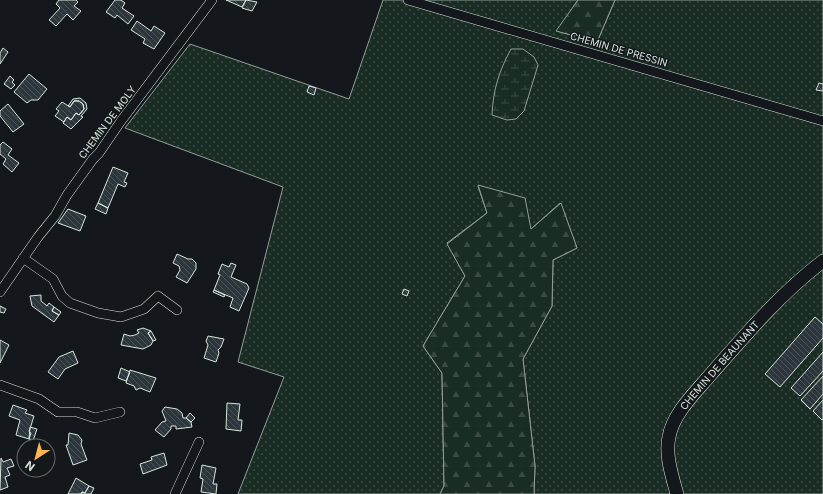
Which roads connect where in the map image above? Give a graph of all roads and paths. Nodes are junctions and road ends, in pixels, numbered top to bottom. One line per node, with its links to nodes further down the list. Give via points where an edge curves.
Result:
1 (212, 0): 4 (street, CHEMIN DE MOLY, via 93,159)
2 (408, 0): 3 (street, CHEMIN DE PRESSIN)
3 (823, 121)
4 (23, 258): 6 (street, CHEMIN DE MOLY); 7 (street, via 53,279 62,296 70,303 98,313 121,317 144,309 158,296)
5 (823, 261): 12 (street, CHEMIN DE BEAUNANT, via 805,275 749,330 677,418 669,437 668,460)
6 (0, 292)
7 (177, 310)
8 (0, 385): 9 (street, via 39,399 58,412 77,412 95,418)
9 (120, 412)
10 (199, 442): 11 (street)
11 (174, 494)
12 (677, 494)

